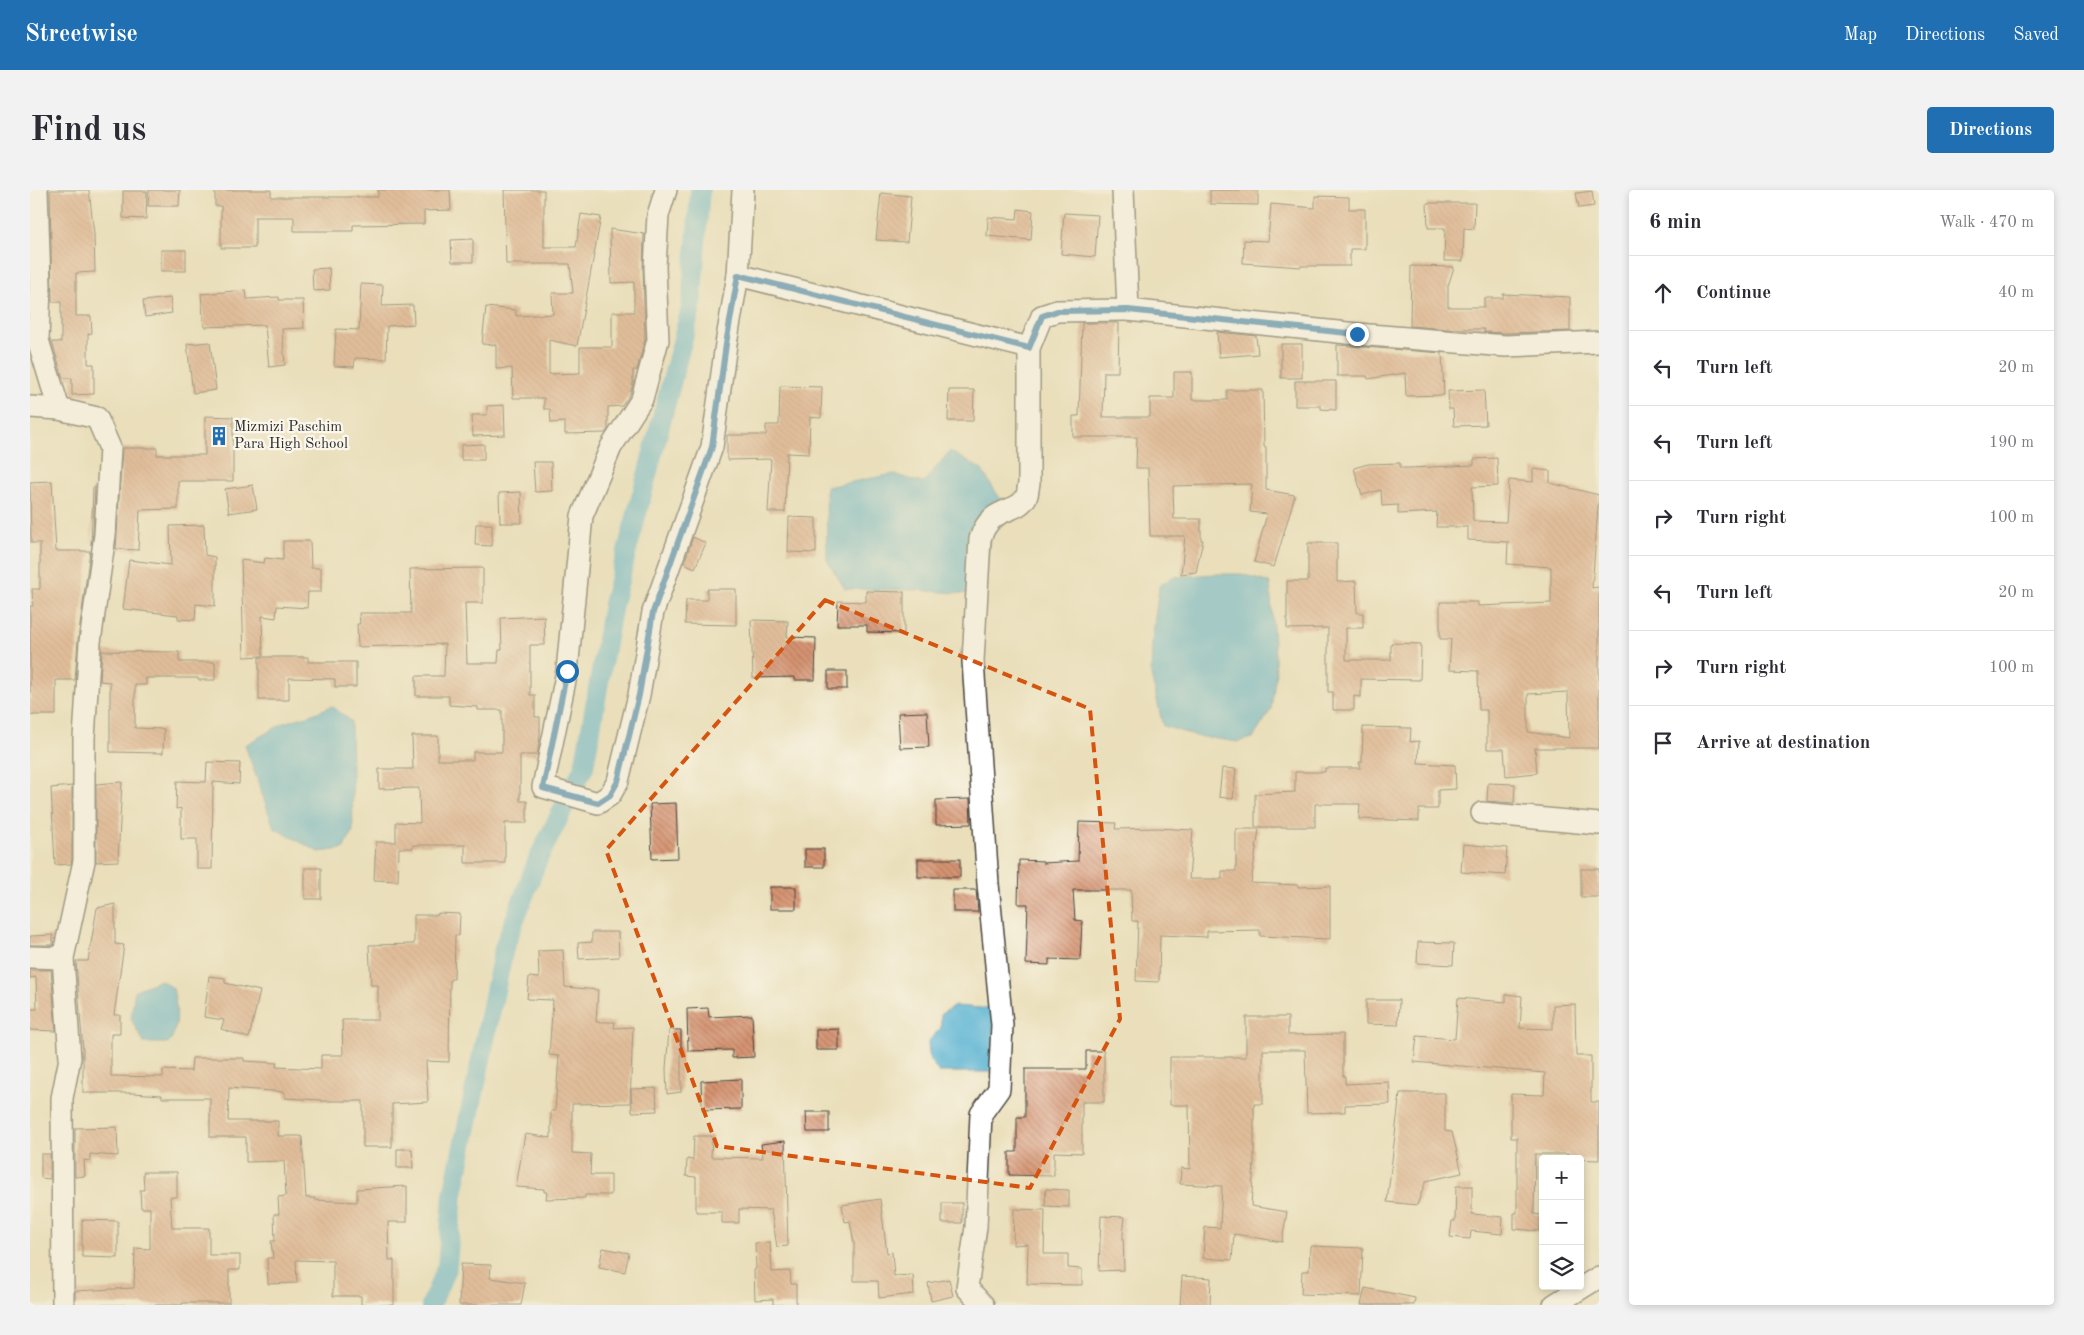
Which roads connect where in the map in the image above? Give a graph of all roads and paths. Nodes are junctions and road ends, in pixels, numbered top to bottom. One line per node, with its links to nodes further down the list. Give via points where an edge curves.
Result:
1 (37, 190): 10 (street, via 38,340)
2 (666, 190): 5 (street, via 658,215 655,267 658,340 642,399 611,447 582,516 567,671 543,788 598,803 610,795 618,781 639,695 653,612 712,447)
3 (743, 190): 5 (street)
4 (1123, 190): 6 (street)
5 (738, 275): 8 (street)
6 (1128, 310): 7 (street, via 1506,346); 8 (street, via 1057,311 1042,316)
7 (1599, 342)
8 (1029, 348): 17 (street, via 1027,496 1019,504 992,516 984,526 980,539 973,662 1002,1025 999,1089 982,1114 976,1227 967,1288)
9 (30, 407): 10 (street)
10 (59, 410): 14 (street, via 97,418 110,448 105,534 90,642 84,738 84,861)
11 (1482, 813): 12 (street)
12 (1599, 824)
13 (30, 957): 14 (street)
14 (63, 958): 16 (street, via 70,1058 62,1098)
15 (1599, 1278): 18 (street)
16 (63, 1305)
17 (983, 1305)
18 (1554, 1305)

